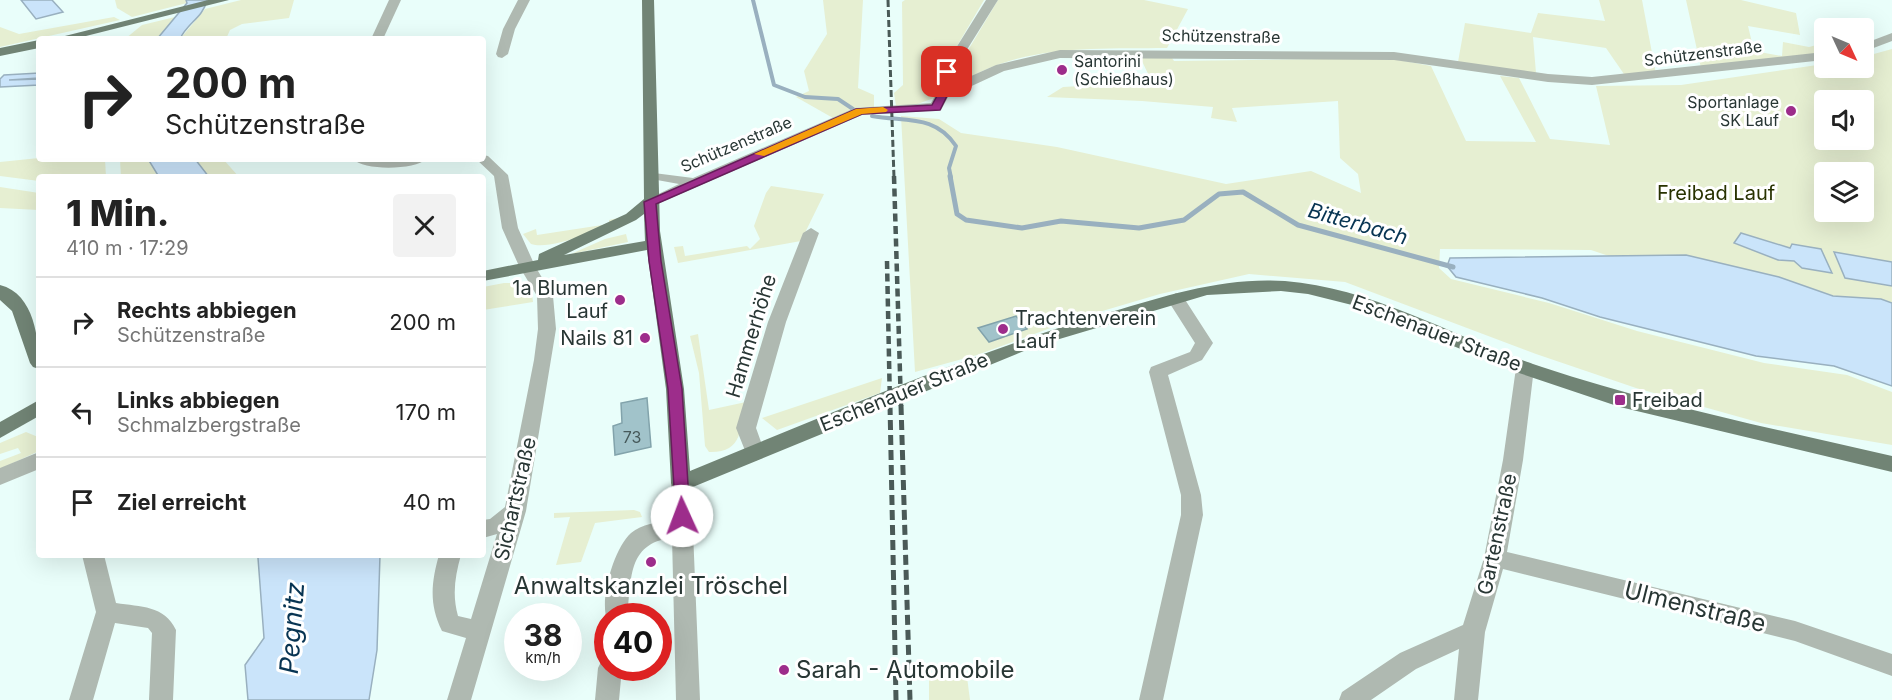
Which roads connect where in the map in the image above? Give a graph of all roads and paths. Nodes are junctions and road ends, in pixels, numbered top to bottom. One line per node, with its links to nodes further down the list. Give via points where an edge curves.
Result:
1 (223, 0): 6 (main road)
2 (395, 0): 7 (street)
3 (524, 0): 12 (street)
4 (648, 0): 18 (main road)
5 (992, 0): 14 (street, via 947,72)
6 (73, 36)
7 (378, 36)
8 (1892, 37): 9 (street)
9 (1874, 44)
10 (36, 45): 11 (main road)
11 (0, 52)
12 (501, 54)
13 (1814, 57): 14 (street, Schützenstraße, via 1592,81 1394,56 1072,53 1000,68)
14 (943, 94): 19 (street, Schützenstraße, via 936,107 860,111)
15 (367, 162): 16 (street)
16 (391, 162)
17 (486, 162): 24 (street, Sichartstraße, via 501,175 510,228)
18 (651, 175): 19 (street); 20 (main road)
19 (694, 182): 20 (street, Schützenstraße)
20 (650, 202): 22 (main road, via 632,217); 23 (main road)
21 (811, 233): 32 (street, Hammerhöhe, via 781,312 746,428)
22 (580, 242): 23 (main road, via 632,231 642,232); 24 (main road)
23 (653, 245): 24 (main road); 36 (main road, via 675,389)
24 (527, 266): 25 (main road); 37 (street, Sichartstraße, via 544,296 547,330)
25 (486, 275)
26 (0, 290): 28 (main road, via 20,309)
27 (1176, 299): 29 (main road, Eschenauer Straße, via 1206,290 1281,286 1308,289 1393,312); 32 (main road, Eschenauer Straße, via 1030,342); 54 (street, via 1204,343 1196,356 1158,372 1191,495 1192,515)
28 (36, 354)
29 (1525, 368): 34 (main road, Eschenauer Straße, via 1620,400); 42 (street, Gartenstraße)
30 (36, 409): 31 (main road)
31 (0, 431)
32 (755, 453): 36 (main road, Eschenauer Straße)
33 (36, 461): 35 (street)
34 (1892, 464)
35 (0, 477)
36 (681, 483): 39 (street)
37 (515, 511): 38 (street, via 496,526); 45 (street, Sichartstraße)
38 (486, 528)
39 (681, 528): 43 (street, via 649,533 633,546 624,559); 53 (street)
40 (94, 558): 44 (street)
41 (449, 558): 45 (street, via 442,609 450,624)
42 (1495, 558): 46 (street, Gartenstraße); 47 (street, Ulmenstraße, via 1795,631)
43 (617, 603)
44 (107, 612): 49 (street); 50 (street, via 156,619 164,630)
45 (480, 632): 51 (street, Sichartstraße)
46 (1473, 632): 55 (street, via 1408,661); 56 (street, Gartenstraße)
47 (1892, 665)
48 (609, 681): 52 (street)
49 (81, 700)
50 (161, 700)
51 (459, 700)
52 (607, 700)
53 (688, 700)
54 (1151, 700)
55 (1350, 700)
56 (1466, 700)

